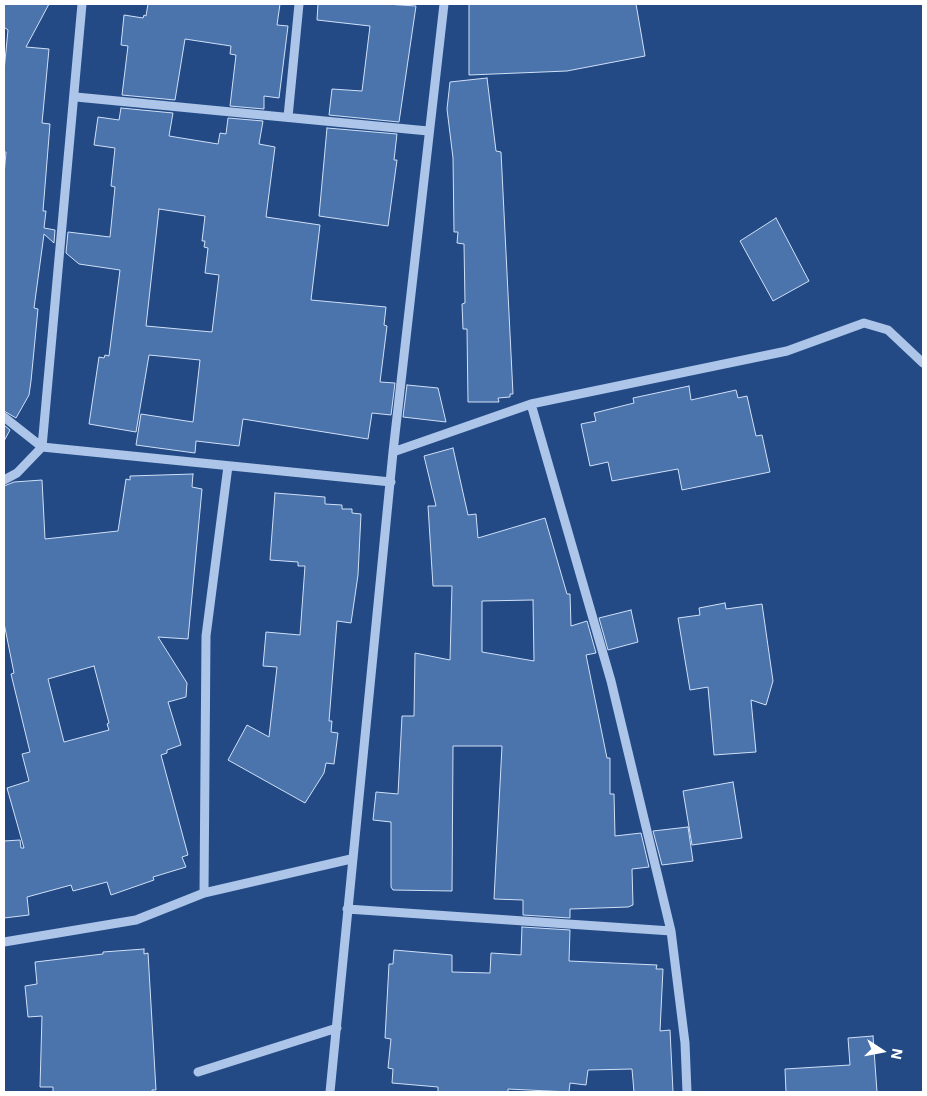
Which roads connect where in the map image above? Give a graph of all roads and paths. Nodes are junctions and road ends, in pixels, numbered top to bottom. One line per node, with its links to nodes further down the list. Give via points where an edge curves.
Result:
1 (82, 4): 4 (street)
2 (299, 4): 5 (street)
3 (444, 4): 6 (street)
4 (76, 97): 5 (street); 10 (street)
5 (288, 117): 6 (street)
6 (428, 131): 11 (street)
7 (923, 363): 8 (street, via 888,330 864,323 787,351)
8 (531, 404): 11 (street); 18 (street, via 612,681)
9 (4, 417): 10 (street)
10 (42, 447): 12 (street); 13 (street, via 17,473)
11 (393, 452): 14 (street)
12 (228, 466): 14 (street); 16 (street, via 206,636)
13 (4, 480)
14 (390, 482): 15 (street)
15 (351, 859): 16 (street); 17 (street)
16 (204, 893): 19 (street, via 136,920)
17 (347, 909): 18 (street); 20 (street)
18 (671, 931): 23 (street, via 685,1044)
19 (4, 942)
20 (337, 1028): 21 (street); 22 (street)
21 (198, 1072)
22 (330, 1092)
23 (687, 1092)

